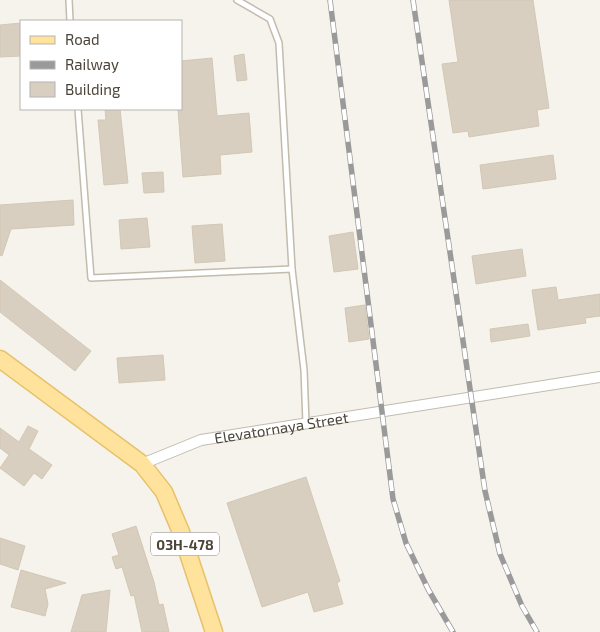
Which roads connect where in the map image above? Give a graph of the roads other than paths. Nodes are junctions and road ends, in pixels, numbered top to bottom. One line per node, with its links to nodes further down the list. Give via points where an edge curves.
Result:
1 (69, 0): 3 (lane)
2 (237, 0): 5 (lane, via 270,19 279,43)
3 (70, 20)
4 (78, 110): 5 (lane, via 91,278)
5 (292, 269): 8 (lane, via 304,370)
6 (0, 360): 9 (main road, 03Н-478)
7 (600, 377): 8 (street, Elevatornaya Street)
8 (306, 424): 9 (street, Elevatornaya Street, via 201,440)
9 (142, 464): 10 (main road, 03Н-478, via 164,492 181,532)
10 (214, 632)

